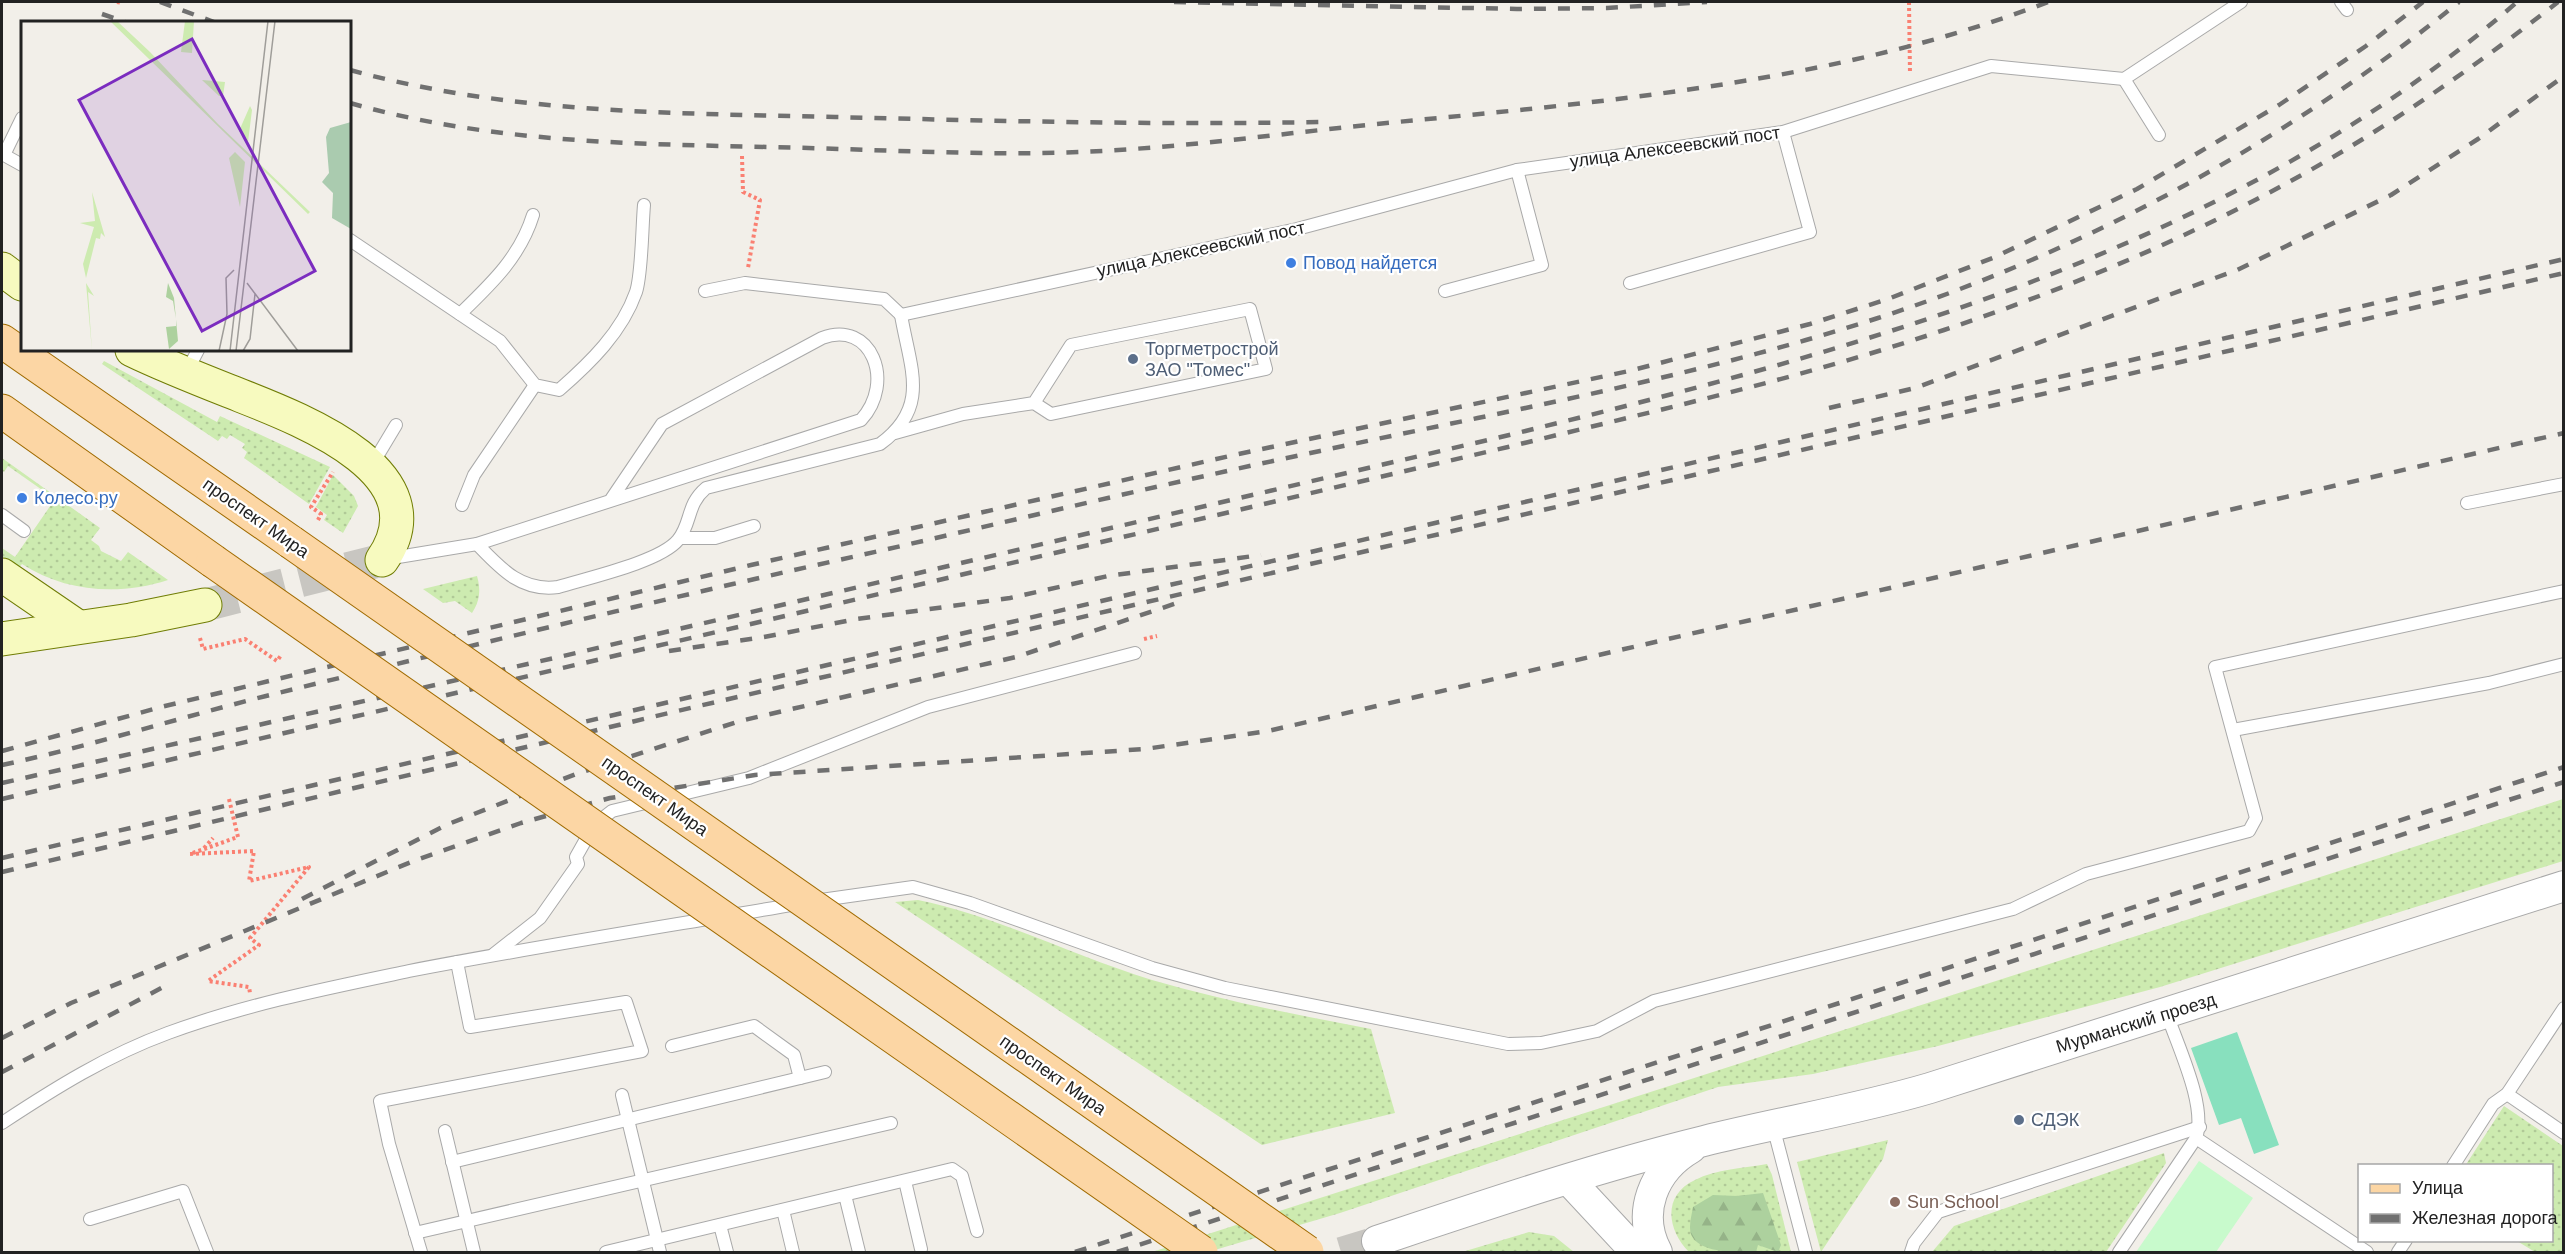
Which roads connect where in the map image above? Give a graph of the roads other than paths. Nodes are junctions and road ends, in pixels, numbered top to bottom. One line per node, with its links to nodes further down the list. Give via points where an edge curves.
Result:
1 (2241, 2): 2 (lane)
2 (2124, 79): 4 (lane, улица Алексеевский пост, via 1991,66); 5 (lane)
3 (21, 120): 6 (lane, via 4,155)
4 (1783, 132): 7 (lane, улица Алексеевский пост); 13 (lane, via 1810,232)
5 (2159, 135)
6 (21, 164)
7 (1517, 170): 15 (lane, via 1542,266); 17 (lane, улица Алексеевский пост, via 1297,229)
8 (644, 205): 21 (lane, via 636,291 614,333 560,390)
9 (533, 215): 16 (lane, via 526,238 504,271)
10 (351, 241): 16 (lane)
11 (2, 268): 12 (main road)
12 (21, 283)
13 (1630, 283)
14 (705, 291): 17 (lane, via 745,283 884,299)
15 (1445, 291)
16 (460, 314): 21 (lane, via 500,341)
17 (901, 315): 25 (lane, via 914,394 909,414)
18 (2, 341): 86 (main road, проспект Мира, bridge)
19 (137, 351): 20 (main road)
20 (192, 362): 26 (main road, via 329,435)
21 (535, 385): 30 (lane, via 474,475)
22 (1034, 403): 22 (lane, via 1051,414 1266,369 1250,309 1071,345); 25 (lane, via 963,414)
23 (2, 411): 85 (main road, bridge)
24 (396, 425): 26 (lane)
25 (895, 433): 34 (lane, via 880,444 706,488 695,498)
26 (372, 466): 36 (main road, via 387,486 396,518 393,541)
27 (2564, 484): 29 (lane)
28 (610, 501): 28 (lane, via 861,420 878,394 880,378 876,363 856,339 841,334 822,338 662,424); 35 (lane)
29 (2467, 503)
30 (462, 505)
31 (2, 515): 33 (lane)
32 (754, 526): 34 (lane, via 715,538)
33 (24, 531)
34 (680, 538): 35 (lane, via 667,552 545,589 514,580)
35 (477, 544): 36 (lane)
36 (382, 560)
37 (2, 575): 40 (main road)
38 (2564, 591): 44 (lane, via 2215,667)
39 (205, 605): 40 (main road, via 160,616)
40 (78, 627): 41 (main road)
41 (2, 639)
42 (1136, 653): 46 (lane, via 928,707 749,778 612,811 594,825 576,857 578,864 540,918)
43 (2564, 664): 44 (lane, via 2488,683)
44 (2233, 730): 46 (lane, via 2256,818 2249,831 2086,874 2013,909 1654,1001 1597,1030 1541,1043 1508,1044 1225,988 1152,968 980,906 913,887)
45 (2561, 888): 49 (street, Мурманский проезд)
46 (493, 955): 47 (lane)
47 (457, 962): 56 (lane, via 297,994 168,1033 80,1072); 74 (lane, via 470,1027 626,1002 642,1051 380,1101)
48 (2564, 1008): 53 (lane)
49 (2167, 1014): 58 (street, Мурманский проезд, via 1888,1100); 60 (lane, via 2198,1109)
50 (672, 1046): 52 (lane, via 754,1026 794,1055)
51 (825, 1072): 52 (lane)
52 (800, 1078): 55 (lane)
53 (2507, 1094): 61 (lane); 64 (lane, via 2493,1104)
54 (622, 1095): 55 (lane)
55 (629, 1119): 63 (lane); 65 (lane)
56 (2, 1123)
57 (891, 1123): 65 (lane)
58 (1773, 1126): 62 (street, Мурманский проезд); 89 (lane)
59 (445, 1131): 63 (lane)
60 (2198, 1133): 90 (lane, via 1938,1212); 91 (lane); 92 (lane)
61 (2564, 1133)
62 (1704, 1141): 66 (street, Мурманский проезд); 88 (street, via 1668,1167 1650,1196 1646,1213)
63 (452, 1162): 71 (lane)
64 (2454, 1164)
65 (642, 1179): 71 (lane); 76 (lane)
66 (1569, 1180): 75 (street, Мурманский проезд); 87 (street)
67 (905, 1181): 68 (lane); 73 (lane, via 952,1169 962,1176); 77 (lane)
68 (845, 1195): 69 (lane); 84 (lane)
69 (783, 1210): 72 (lane); 83 (lane)
70 (90, 1219): 78 (lane, via 183,1191)
71 (466, 1221): 74 (lane); 80 (lane)
72 (720, 1225): 76 (lane); 82 (lane)
73 (977, 1231)
74 (415, 1233): 79 (lane)
75 (1377, 1241)
76 (658, 1246): 81 (lane)
77 (921, 1249)
78 (207, 1252)
79 (421, 1252)
80 (474, 1252)
81 (606, 1252)
82 (727, 1252)
83 (793, 1252)
84 (859, 1252)
85 (1201, 1252)
86 (1307, 1252)
87 (1636, 1252)
88 (1657, 1252)
89 (1806, 1252)
90 (1911, 1252)
91 (2119, 1252)
92 (2367, 1252)

